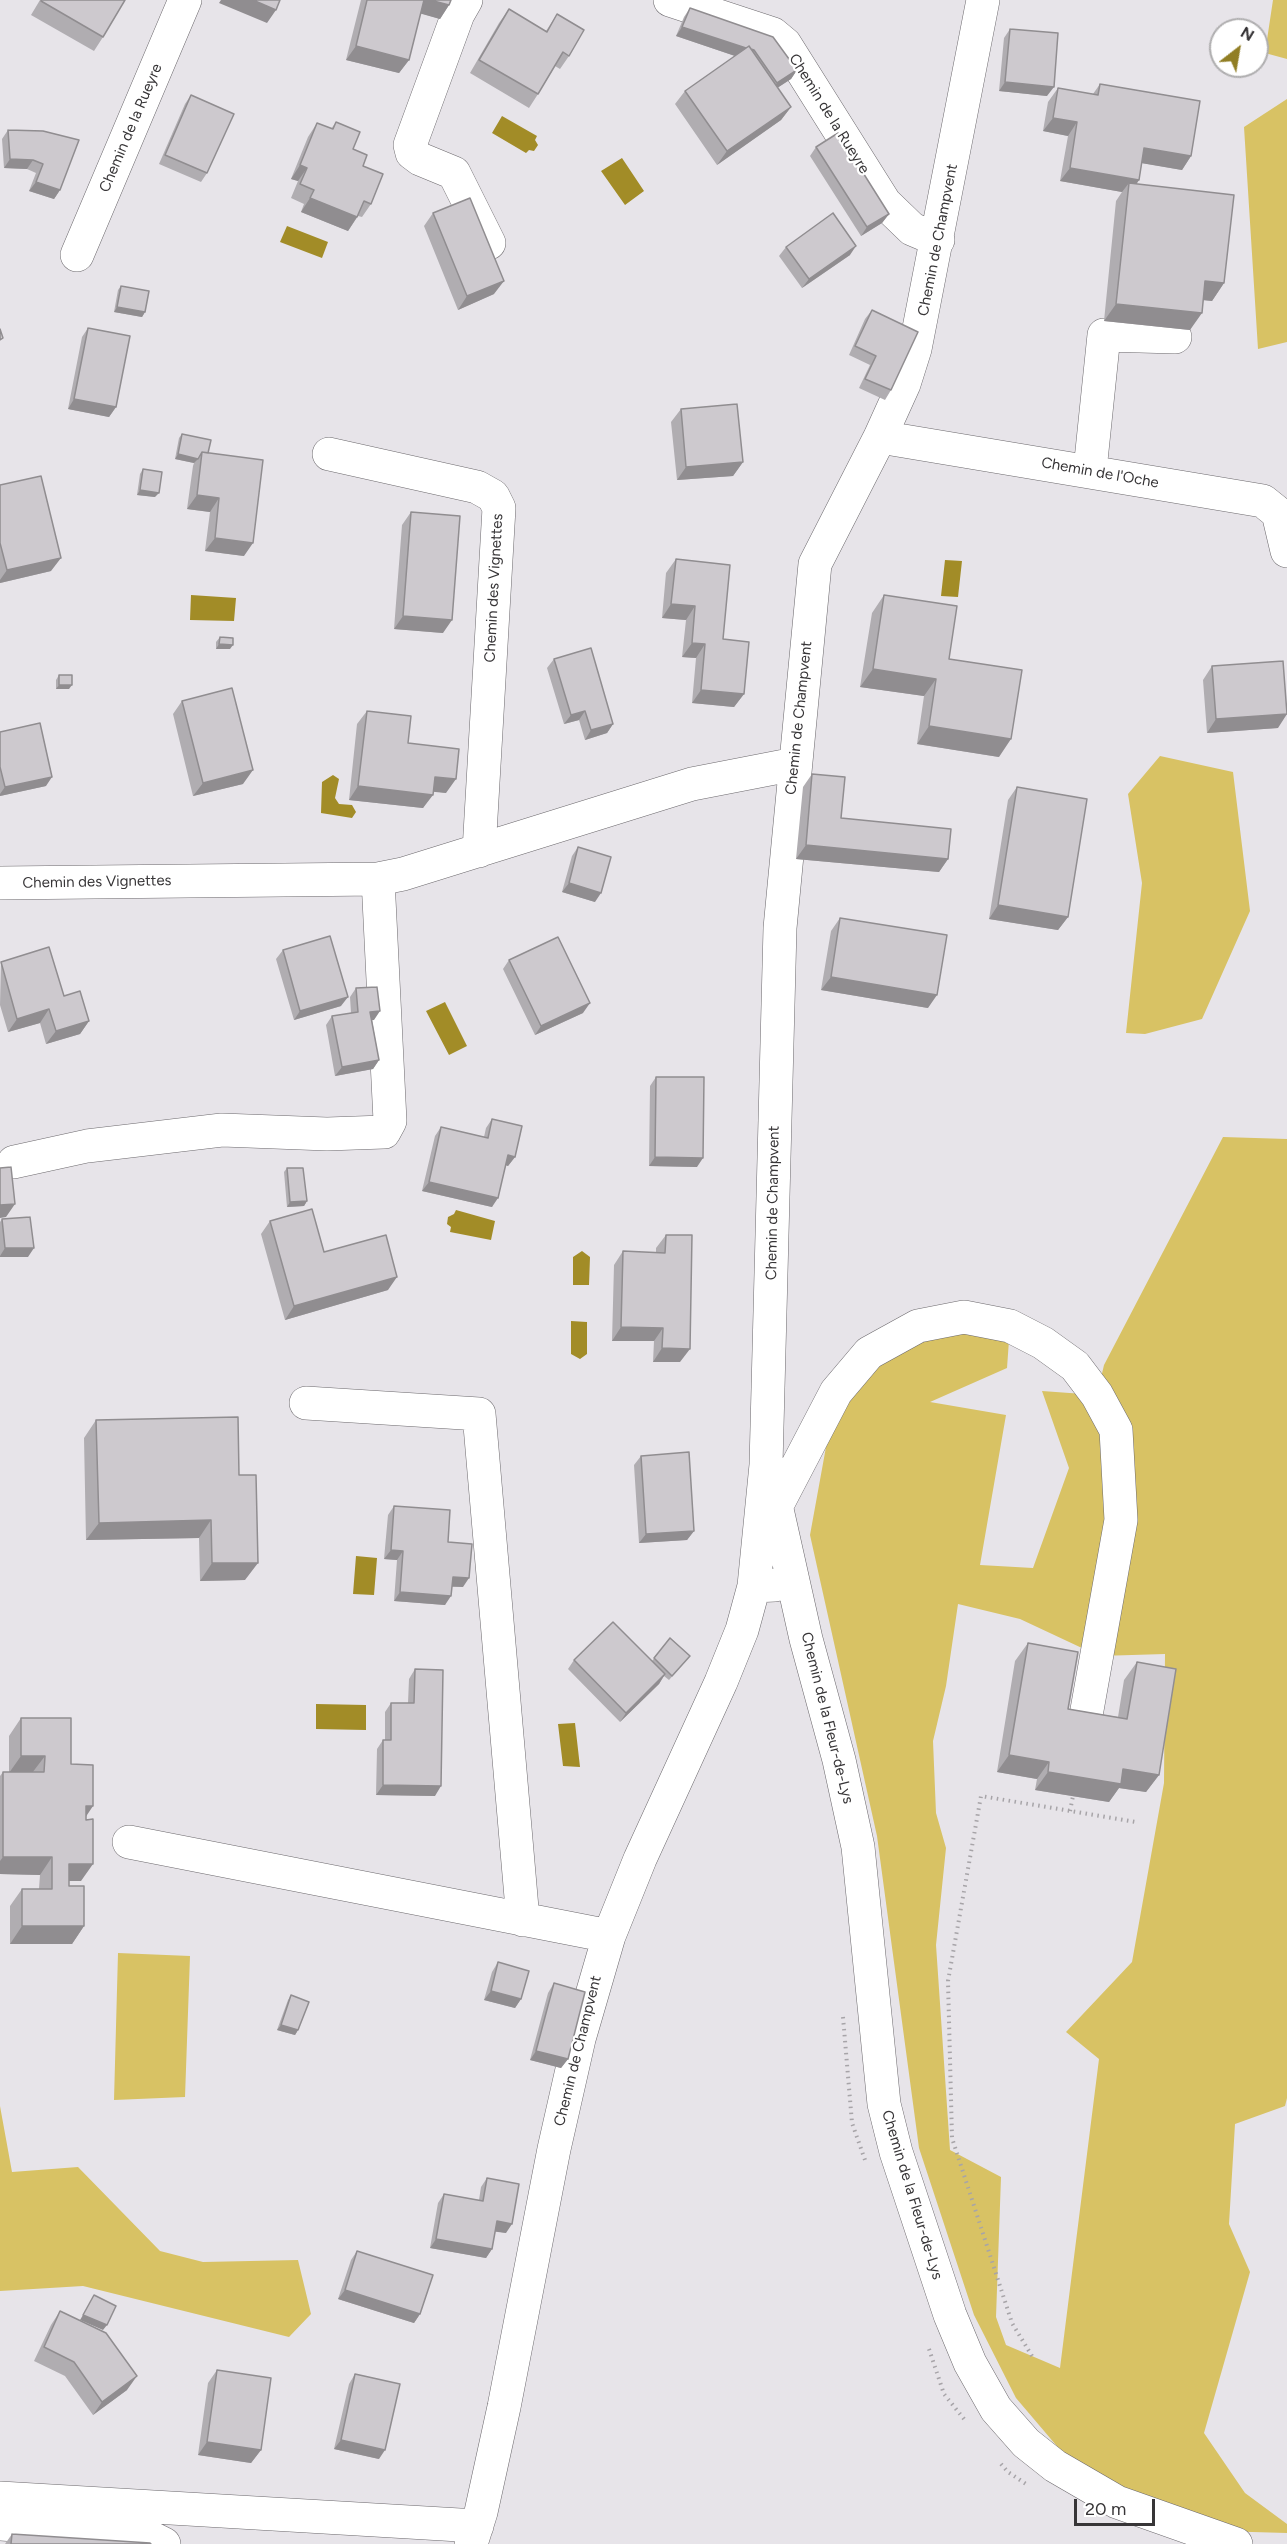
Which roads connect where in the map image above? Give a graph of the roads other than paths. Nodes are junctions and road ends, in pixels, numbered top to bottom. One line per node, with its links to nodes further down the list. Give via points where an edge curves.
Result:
1 (185, 0): 7 (street, Chemin de la Rueyre)
2 (466, 0): 6 (street, via 410,145 412,153 420,159 453,173)
3 (670, 0): 5 (street, Chemin de la Rueyre, via 773,34 785,44 885,202 912,229)
4 (983, 0): 5 (street, Chemin de Champvent)
5 (938, 240): 9 (street, Chemin de Champvent, via 915,349)
6 (489, 243)
7 (77, 255)
8 (1175, 337): 11 (street, via 1104,335)
9 (880, 437): 11 (street, Chemin de l'Oche); 13 (street, Chemin de Champvent, via 815,564)
10 (329, 454): 14 (street, Chemin des Vignettes, via 477,487 493,496 499,508)
11 (1090, 470): 12 (street, Chemin de l'Oche, via 1263,501 1278,513)
12 (1287, 551)
13 (795, 764): 14 (street, Chemin des Vignettes, via 692,784); 19 (street, Chemin de Champvent, via 780,928)
14 (479, 851): 15 (street, Chemin des Vignettes)
15 (378, 879): 16 (street, Chemin des Vignettes); 17 (street, via 390,1121 384,1132 222,1130 87,1146)
16 (0, 883)
17 (14, 1162)
18 (306, 1403): 25 (street, via 479,1414)
19 (766, 1465): 20 (street, Chemin de Champvent); 21 (street, Chemin de Champvent)
20 (777, 1505): 22 (street, Chemin de Champvent); 23 (street, via 836,1392 869,1353 918,1326 964,1317 1010,1326 1043,1343 1075,1366 1116,1430 1121,1520)
21 (754, 1586): 22 (street); 26 (street, Chemin de Champvent, via 721,1682)
22 (795, 1589): 31 (street, Chemin de la Fleur-de-Lys, via 858,1847 884,2104 928,2250 970,2363 996,2409 1026,2443 1055,2466 1117,2502)
23 (1085, 1721)
24 (129, 1842): 25 (street)
25 (523, 1920): 26 (street)
26 (609, 1936): 29 (street, Chemin de Champvent, via 579,2039 554,2149 504,2407)
27 (0, 2498): 29 (street)
28 (0, 2524): 30 (street, via 144,2534)
29 (474, 2536)
30 (164, 2544)
31 (1236, 2544)

